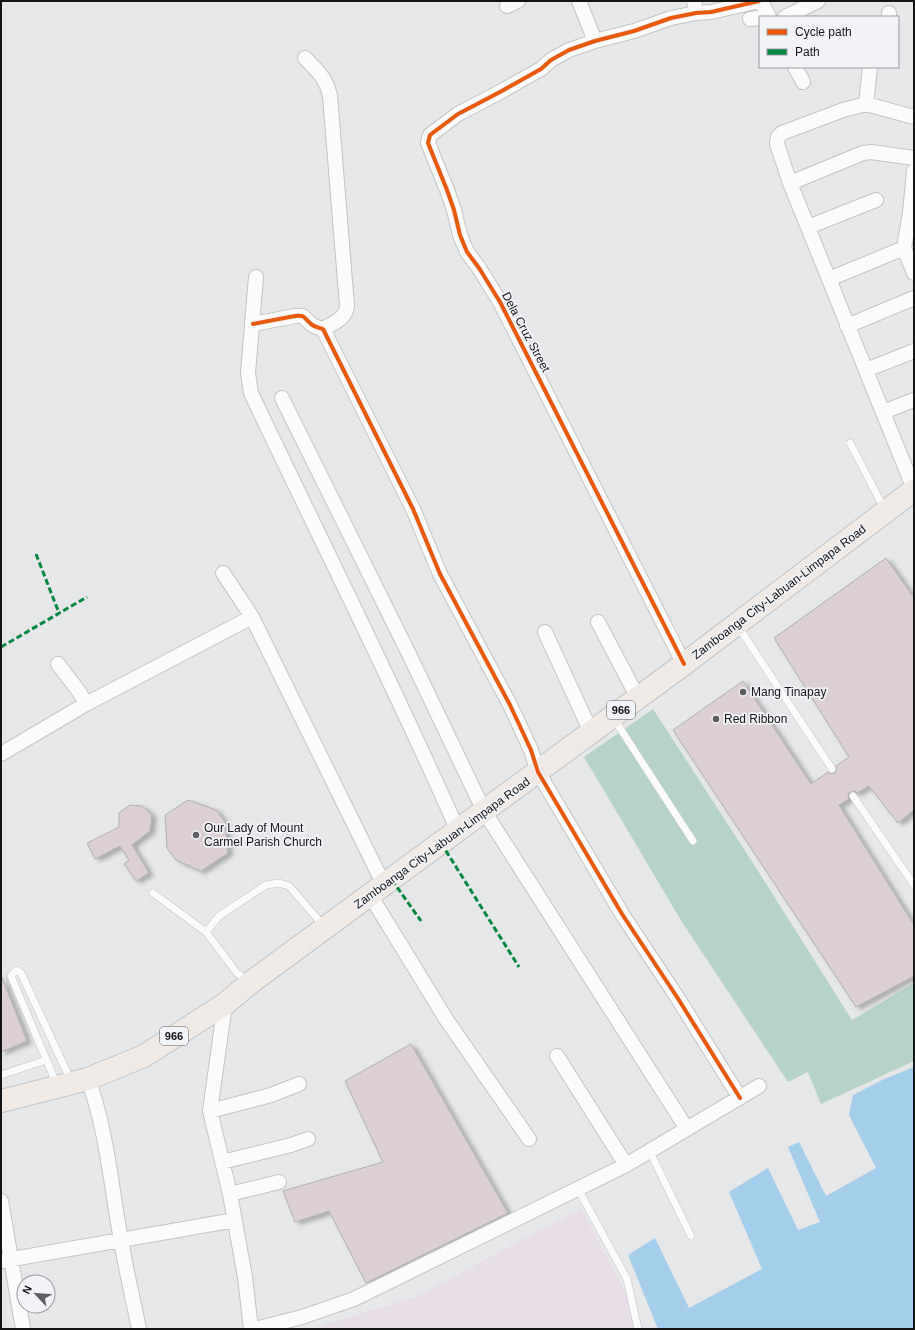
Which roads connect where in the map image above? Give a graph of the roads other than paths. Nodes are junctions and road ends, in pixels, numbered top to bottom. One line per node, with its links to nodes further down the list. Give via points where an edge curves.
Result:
1 (579, 1): 7 (street)
2 (760, 1): 4 (street, Dela Cruz Street, via 711,12); 5 (street)
3 (818, 1): 6 (street)
4 (695, 7): 7 (street, Dela Cruz Street, via 634,31)
5 (768, 16)
6 (787, 16)
7 (595, 41): 41 (street, Dela Cruz Street, via 568,50 534,73 458,114 430,135 428,143 447,190 467,252 500,302)
8 (305, 58): 26 (street, via 321,73 330,96 347,306 343,318)
9 (795, 68): 11 (street)
10 (870, 68): 12 (street)
11 (802, 82)
12 (866, 104): 13 (street); 16 (street, via 843,110 782,133 778,137 777,144)
13 (914, 117)
14 (914, 158): 16 (street, via 863,153)
15 (914, 171): 19 (street)
16 (790, 182): 18 (street)
17 (876, 200): 18 (street)
18 (808, 227): 22 (street)
19 (904, 248): 20 (street); 22 (street)
20 (914, 273)
21 (256, 277): 24 (street)
22 (829, 279): 25 (street)
23 (914, 298): 25 (street)
24 (252, 324): 26 (street, via 302,316 310,324); 51 (street, via 248,373 251,393 375,648)
25 (847, 326): 28 (street)
26 (323, 329): 48 (street, via 413,509 440,574 510,705 531,750)
27 (914, 350): 28 (street)
28 (866, 370): 31 (street)
29 (282, 398): 50 (street)
30 (914, 400): 31 (street)
31 (883, 412): 33 (street)
32 (850, 443): 34 (lane)
33 (914, 490): 34 (main road, Zamboanga City-Labuan-Limpapa Road / 966)
34 (886, 512): 38 (main road, Zamboanga City-Labuan-Limpapa Road / 966)
35 (223, 573): 36 (street)
36 (252, 617): 43 (street); 54 (street)
37 (598, 622): 42 (street)
38 (737, 624): 41 (main road, Zamboanga City-Labuan-Limpapa Road / 966); 47 (lane)
39 (545, 632): 45 (street)
40 (58, 664): 43 (street)
41 (684, 664): 42 (main road, Zamboanga City-Labuan-Limpapa Road / 966)
42 (638, 698): 44 (main road, Zamboanga City-Labuan-Limpapa Road / 966)
43 (86, 704): 46 (street)
44 (613, 716): 45 (main road, Zamboanga City-Labuan-Limpapa Road / 966); 52 (lane)
45 (591, 732): 48 (main road, Zamboanga City-Labuan-Limpapa Road / 966)
46 (1, 754)
47 (832, 768)
48 (538, 772): 50 (main road, Zamboanga City-Labuan-Limpapa Road / 966); 66 (street, via 622,914)
49 (853, 796): 53 (lane)
50 (484, 811): 51 (main road, Zamboanga City-Labuan-Limpapa Road / 966); 69 (street)
51 (458, 831): 54 (main road, Zamboanga City-Labuan-Limpapa Road / 966)
52 (693, 842)
53 (914, 885)
54 (377, 890): 56 (main road, Zamboanga City-Labuan-Limpapa Road / 966); 71 (street, via 446,1019)
55 (153, 893): 57 (lane)
56 (326, 928): 57 (lane, via 289,886 279,883 266,885 219,916); 58 (main road, Zamboanga City-Labuan-Limpapa Road / 966)
57 (206, 932): 58 (lane, via 237,973)
58 (250, 983): 59 (main road, Zamboanga City-Labuan-Limpapa Road / 966)
59 (224, 1004): 63 (main road, Zamboanga City-Labuan-Limpapa Road / 966, via 144,1056); 68 (street)
60 (557, 1056): 74 (street)
61 (46, 1060): 62 (lane); 63 (lane); 63 (lane, via 11,976 16,970 21,973)
62 (1, 1075)
63 (72, 1083): 67 (main road, Zamboanga City-Labuan-Limpapa Road / 966); 81 (street, via 101,1124)
64 (298, 1084): 68 (street, via 271,1095)
65 (759, 1086): 66 (street)
66 (740, 1098): 69 (street)
67 (1, 1101)
68 (210, 1111): 73 (street)
69 (687, 1129): 72 (street)
70 (308, 1139): 73 (street)
71 (529, 1139)
72 (650, 1152): 74 (street); 80 (lane)
73 (222, 1162): 77 (street)
74 (626, 1165): 76 (street)
75 (278, 1182): 77 (street)
76 (578, 1189): 86 (street, via 354,1299 302,1317); 87 (lane, via 627,1279)
77 (230, 1194): 79 (street)
78 (1, 1201): 82 (street)
79 (235, 1220): 81 (street); 85 (street)
80 (691, 1236)
81 (121, 1241): 82 (street); 84 (street)
82 (6, 1260): 83 (street)
83 (24, 1329)
84 (139, 1329)
85 (251, 1329)
86 (255, 1329)
87 (638, 1329)

